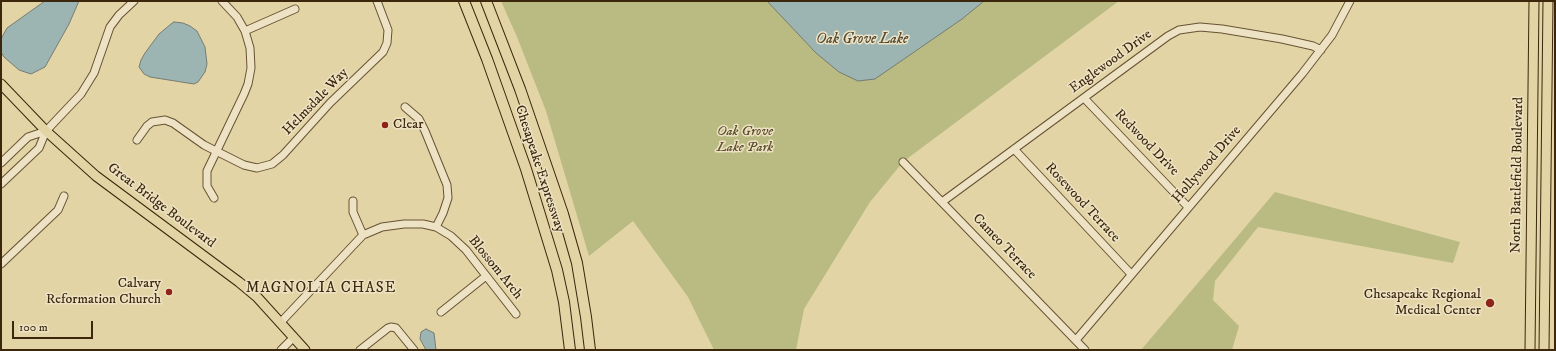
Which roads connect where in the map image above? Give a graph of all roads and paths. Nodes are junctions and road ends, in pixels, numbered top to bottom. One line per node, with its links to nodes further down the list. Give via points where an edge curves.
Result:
1 (134, 1): 15 (street, via 110,27 101,57 89,82)
2 (222, 1): 10 (street, via 237,17)
3 (376, 1): 18 (street, Helmsdale Way, via 388,30 383,52 330,103 278,161 267,167 253,168)
4 (464, 1): 41 (highway, Chesapeake Expressway, via 526,170 557,270)
5 (486, 1): 42 (highway, Chesapeake Expressway, via 520,89 563,214 577,263)
6 (1350, 1): 11 (street, Hollywood Drive, via 1339,24)
7 (1534, 1): 44 (main road, North Battlefield Boulevard)
8 (1548, 1): 45 (main road, North Battlefield Boulevard)
9 (294, 9): 10 (street)
10 (245, 32): 18 (street, via 251,58 249,80)
11 (1321, 50): 13 (street, Englewood Drive, via 1313,46 1263,36 1192,27 1168,36); 26 (street, Hollywood Drive)
12 (1, 84): 15 (main road, Great Bridge Boulevard)
13 (1084, 98): 17 (street, Englewood Drive); 26 (street, Redwood Drive)
14 (405, 107): 27 (street, via 419,119 447,185 448,198)
15 (46, 131): 20 (street, via 28,137); 21 (street, via 39,148); 34 (main road, Great Bridge Boulevard, via 96,176 239,282)
16 (137, 140): 18 (street, Helmsdale Way, via 152,122 165,120)
17 (1014, 149): 25 (street, Englewood Drive); 30 (street, Rosewood Terrace)
18 (216, 151): 23 (street, via 206,175 207,186)
19 (902, 162): 25 (street, Cameo Terrace)
20 (1, 163)
21 (1, 184)
22 (64, 196): 29 (street, via 58,210)
23 (214, 198)
24 (353, 201): 28 (street, via 353,212)
25 (942, 202): 36 (street, Cameo Terrace)
26 (1188, 207): 30 (street, Hollywood Drive)
27 (436, 227): 28 (street, Blossom Arch, via 404,224 382,227); 31 (street, Blossom Arch, via 462,246)
28 (363, 235): 34 (street, Blossom Arch)
29 (1, 264)
30 (1131, 274): 36 (street, Hollywood Drive)
31 (486, 276): 32 (street); 33 (street, Blossom Arch)
32 (442, 312)
33 (516, 314)
34 (281, 322): 35 (main road, Great Bridge Boulevard)
35 (294, 337): 37 (street); 38 (main road, Great Bridge Boulevard)
36 (1076, 340): 43 (street, Cameo Terrace)
37 (281, 350)
38 (305, 350)
39 (360, 350): 40 (street, via 391,327 396,328)
40 (414, 350)
41 (570, 350)
42 (590, 350)
43 (1085, 350)
44 (1530, 350)
45 (1544, 350)

